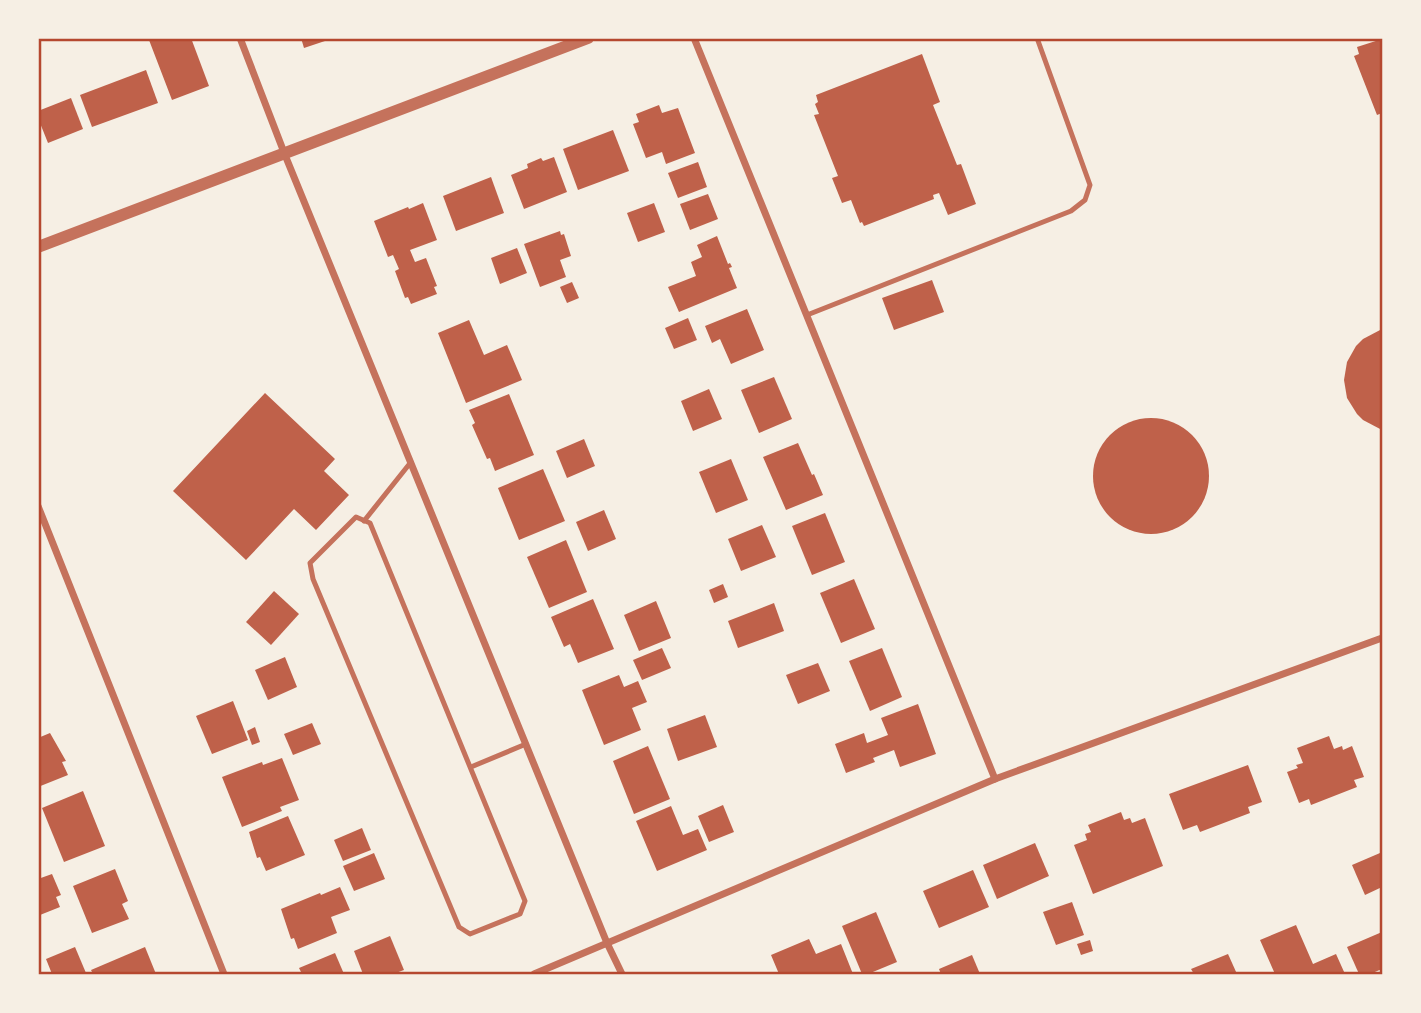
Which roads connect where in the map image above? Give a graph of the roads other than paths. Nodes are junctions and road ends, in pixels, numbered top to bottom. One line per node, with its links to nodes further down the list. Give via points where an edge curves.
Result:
1 (240, 38): 5 (street)
2 (588, 38): 5 (street)
3 (694, 38): 7 (street)
4 (1037, 38): 7 (lane, via 1090,185 1085,200 1071,211)
5 (285, 155): 6 (street); 8 (street)
6 (38, 247)
7 (807, 315): 14 (street)
8 (411, 462): 10 (lane); 12 (street)
9 (38, 506): 16 (street)
10 (364, 520): 13 (lane, via 370,523); 13 (lane, via 356,517 310,563 313,579 459,927 470,934 520,914 525,901)
11 (1382, 638): 14 (street)
12 (526, 744): 13 (lane); 15 (street)
13 (471, 767)
14 (995, 779): 15 (street)
15 (607, 943): 17 (street); 18 (street)
16 (224, 975)
17 (534, 975)
18 (622, 975)

